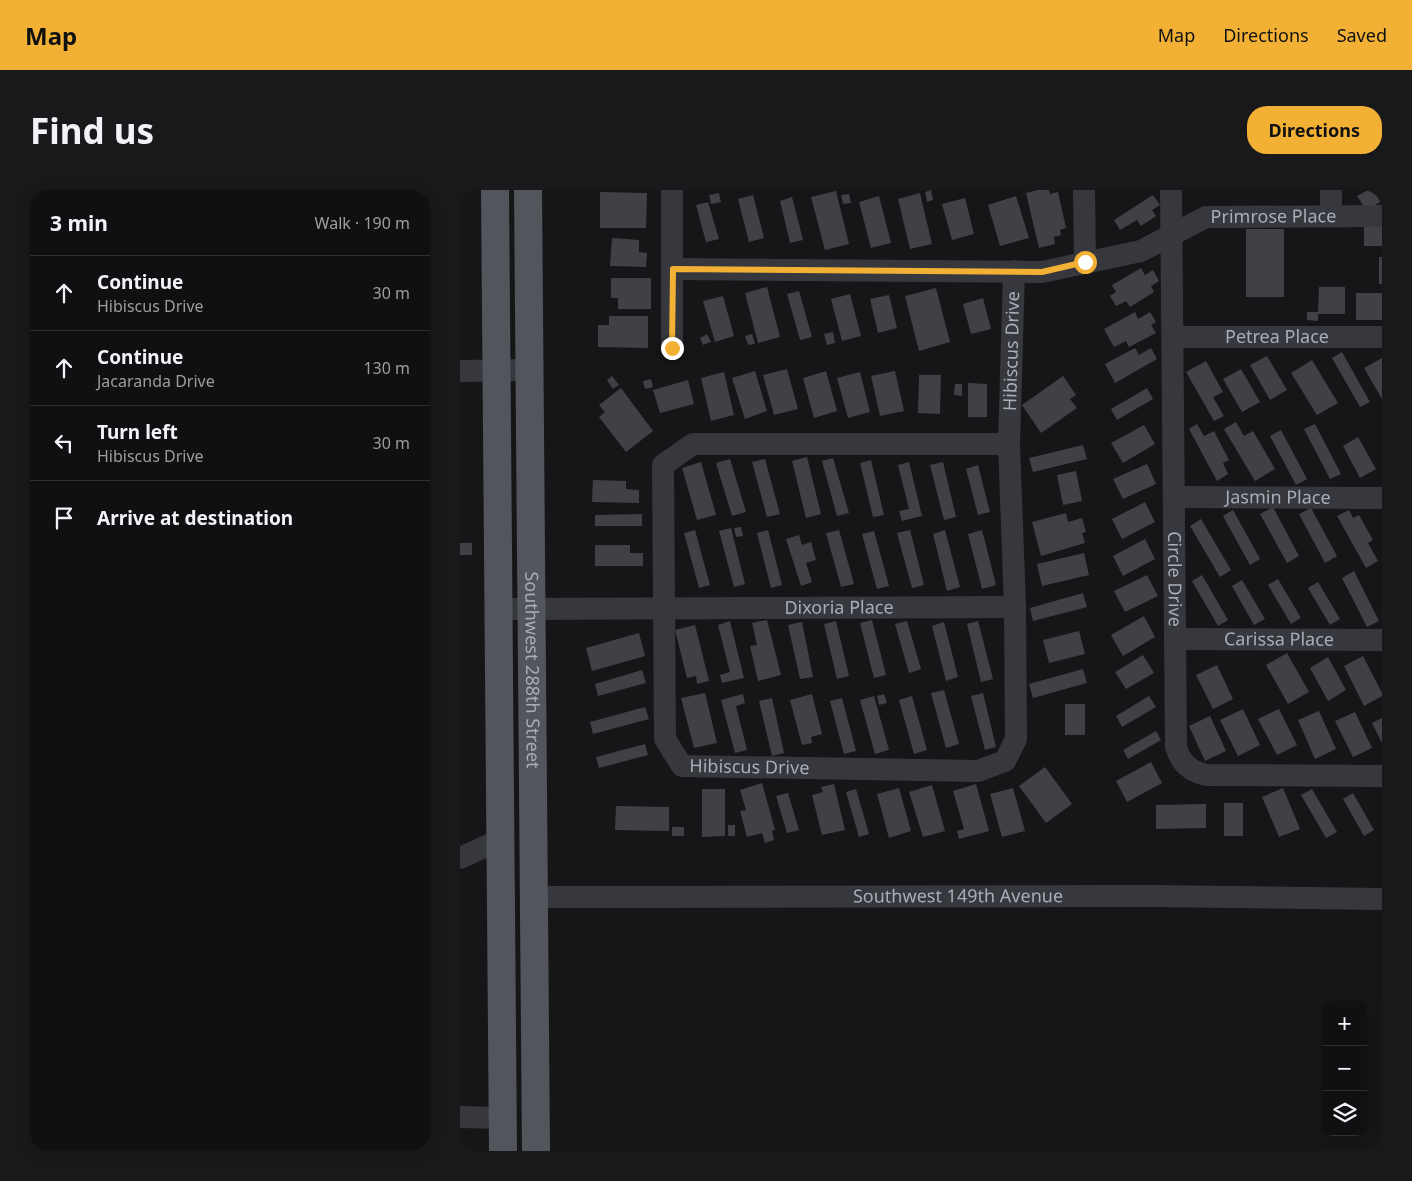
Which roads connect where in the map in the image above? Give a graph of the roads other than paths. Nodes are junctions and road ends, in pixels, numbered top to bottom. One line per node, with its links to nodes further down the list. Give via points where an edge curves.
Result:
1 (495, 190): 16 (main road, Southwest 288th Street)
2 (528, 190): 17 (main road, Southwest 288th Street)
3 (672, 190): 11 (street)
4 (1084, 190): 10 (street)
5 (1171, 190): 9 (street, Circle Drive)
6 (1331, 190): 7 (street)
7 (1331, 216): 8 (street, Primrose Place); 9 (street, Primrose Place, via 1206,217)
8 (1382, 216)
9 (1171, 236): 10 (street, Hibiscus Drive, via 1141,251); 13 (street, Circle Drive)
10 (1085, 262): 12 (street, Hibiscus Drive, via 1042,272)
11 (673, 269): 12 (street); 15 (street)
12 (1014, 271): 19 (street, Hibiscus Drive)
13 (1173, 337): 14 (street, Petrea Place); 20 (street, Circle Drive)
14 (1382, 337)
15 (672, 348)
16 (496, 370): 17 (street); 18 (street); 24 (main road, Southwest 288th Street)
17 (530, 370): 25 (main road, Southwest 288th Street)
18 (460, 371)
19 (1009, 444): 22 (street, Hibiscus Drive, via 693,444 662,465); 23 (street, Hibiscus Drive)
20 (1174, 497): 21 (street, Jasmin Place); 26 (street, Circle Drive)
21 (1382, 498)
22 (663, 607): 23 (street, Dixoria Place); 23 (street, Hibiscus Drive, via 665,739 682,766 978,771 1005,761 1016,739); 25 (street, Dixoria Place)
23 (1015, 607)
24 (498, 608): 25 (street, Dixoria Place); 29 (main road, Southwest 288th Street)
25 (531, 608): 31 (main road, Southwest 288th Street)
26 (1175, 639): 27 (street, Carissa Place); 28 (street, Circle Drive, via 1176,746 1186,765 1196,773 1208,776)
27 (1382, 640)
28 (1382, 776)
29 (500, 840): 30 (street); 34 (main road, Southwest 288th Street)
30 (460, 858)
31 (534, 897): 32 (street, Southwest 149th Avenue); 36 (main road, Southwest 288th Street)
32 (1382, 899)
33 (460, 1117): 34 (street)
34 (502, 1118): 35 (main road, Southwest 288th Street)
35 (503, 1151)
36 (536, 1151)

